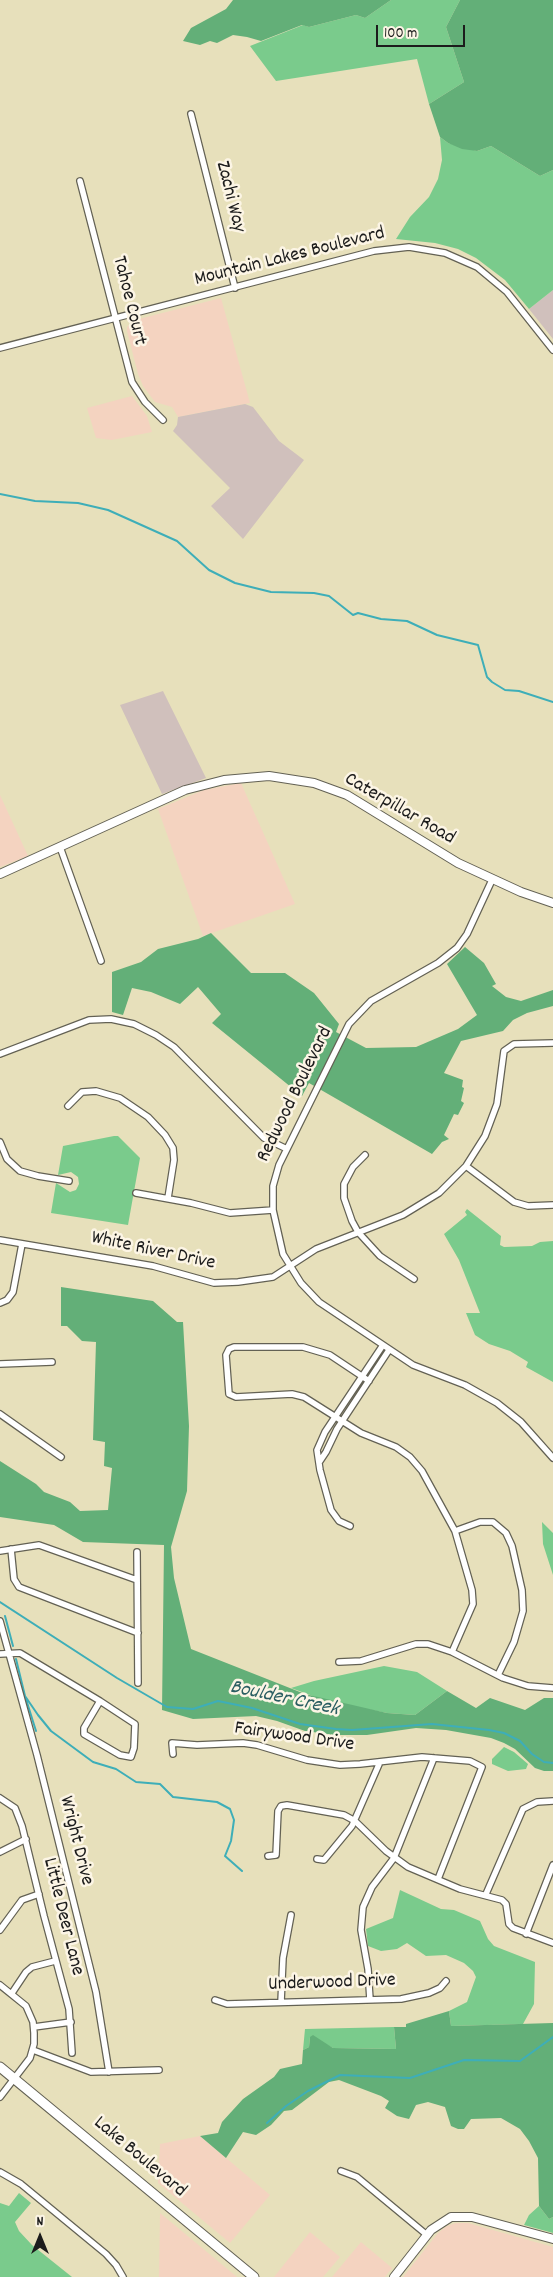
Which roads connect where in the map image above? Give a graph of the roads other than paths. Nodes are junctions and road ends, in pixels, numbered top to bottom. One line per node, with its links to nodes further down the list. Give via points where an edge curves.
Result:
1 (191, 114): 3 (street, Zachi Way)
2 (80, 181): 4 (street, Tahoe Court)
3 (235, 288): 4 (street, Mountain Lakes Boulevard); 6 (street, Mountain Lakes Boulevard, via 374,251 426,248 462,259 492,278)
4 (116, 318): 5 (street, Mountain Lakes Boulevard); 7 (street, Tahoe Court, via 132,382 145,402)
5 (0, 348)
6 (553, 350)
7 (163, 420)
8 (60, 848): 9 (street, Caterpillar Road); 10 (street, Caterpillar Road, via 196,787 236,778 277,777 314,783 347,795 442,854); 12 (street)
9 (0, 874)
10 (492, 880): 11 (street, Caterpillar Road); 17 (street, Redwood Boulevard, via 457,948 438,963 371,1001 351,1021)
11 (553, 903)
12 (101, 961)
13 (553, 1043): 19 (street, White River Drive, via 510,1045 504,1054 491,1122)
14 (0, 1054): 17 (street, via 89,1020 111,1019 128,1023 174,1047 260,1135)
15 (68, 1106): 22 (street, via 82,1092 96,1091 120,1098 148,1117 172,1148 174,1160)
16 (0, 1142): 20 (street, via 7,1159 20,1171)
17 (287, 1149): 24 (street, Redwood Boulevard, via 274,1177)
18 (365, 1155): 25 (street, via 350,1172 344,1188 346,1203)
19 (466, 1166): 23 (street, via 514,1202 528,1206); 25 (street, White River Drive, via 427,1202)
20 (69, 1181)
21 (136, 1193): 22 (street)
22 (168, 1198): 24 (street, via 230,1214)
23 (553, 1205)
24 (272, 1210): 28 (street, Redwood Boulevard, via 282,1251)
25 (358, 1232): 28 (street, White River Drive, via 316,1249); 29 (street, via 380,1256)
26 (0, 1240): 27 (street, White River Drive)
27 (22, 1244): 28 (street, White River Drive, via 153,1266 214,1283 269,1279); 30 (street, via 13,1292)
28 (290, 1266): 31 (street, Redwood Boulevard, via 319,1302)
29 (414, 1279)
30 (0, 1303)
31 (382, 1345): 32 (street, Redwood Boulevard); 35 (street)
32 (389, 1350): 36 (street); 41 (street, Redwood Boulevard, via 423,1370 465,1385 497,1403 521,1422)
33 (52, 1362): 34 (street)
34 (0, 1364)
35 (362, 1376): 36 (street); 38 (street); 38 (street, via 315,1349 288,1346 229,1349 226,1355 229,1394 236,1397 293,1394 304,1397)
36 (369, 1381): 39 (street)
37 (0, 1414): 40 (street)
38 (335, 1417): 39 (street); 42 (street, via 320,1441)
39 (342, 1422): 42 (street); 44 (street, via 391,1444 410,1458 431,1484)
40 (61, 1457)
41 (553, 1458)
42 (320, 1461): 43 (street, via 331,1510 339,1521)
43 (350, 1526)
44 (455, 1531): 52 (street, via 473,1597); 55 (street, via 480,1522 492,1522 506,1532 512,1546 522,1590 523,1611 514,1642)
45 (11, 1549): 46 (street); 48 (street, via 40,1545); 50 (street, via 14,1579 20,1587)
46 (0, 1551)
47 (137, 1552): 48 (street)
48 (137, 1580): 50 (street)
49 (0, 1621): 51 (street, Wright Drive)
50 (138, 1633): 56 (street)
51 (8, 1652): 53 (street); 58 (street, via 25,1656); 91 (street, Wright Drive, via 94,1984)
52 (452, 1652): 54 (street, via 439,1646 416,1644 361,1661); 55 (street)
53 (0, 1654)
54 (339, 1662)
55 (498, 1675): 57 (street, via 528,1686)
56 (138, 1682)
57 (553, 1688)
58 (100, 1701): 58 (street, via 135,1724 131,1758 84,1734 84,1728)
59 (173, 1754): 61 (street, Fairywood Drive, via 172,1743 242,1743 323,1763 352,1765)
60 (434, 1758): 61 (street, Fairywood Drive); 68 (street); 71 (street, Fairywood Drive, via 470,1762 482,1767)
61 (380, 1762): 64 (street)
62 (0, 1798): 65 (street, Little Deer Lane, via 15,1808)
63 (553, 1801): 73 (street, via 530,1804 520,1814)
64 (355, 1821): 67 (street, via 340,1814 283,1805 278,1811 276,1855); 68 (street); 69 (street, via 324,1860)
65 (26, 1839): 66 (street); 72 (street, Little Deer Lane)
66 (0, 1852)
67 (268, 1856)
68 (394, 1858): 71 (street); 83 (street, via 372,1887 362,1912)
69 (317, 1859)
70 (553, 1866): 76 (street)
71 (438, 1879): 73 (street, via 460,1889)
72 (39, 1894): 75 (street, via 22,1900); 78 (street, Little Deer Lane)
73 (486, 1894): 76 (street, via 506,1904 509,1924)
74 (291, 1915): 84 (street, via 282,1958)
75 (0, 1930)
76 (526, 1934): 77 (street)
77 (553, 1943)
78 (55, 1961): 81 (street, via 32,1967); 85 (street, Little Deer Lane)
79 (446, 1981): 83 (street, Underwood Drive, via 440,1988 424,1995)
80 (0, 1985): 81 (street)
81 (12, 1993): 86 (street, via 26,2006)
82 (215, 2000): 84 (street, Underwood Drive, via 227,2004)
83 (370, 2000): 84 (street, Underwood Drive)
84 (281, 2002)
85 (70, 2022): 86 (street); 88 (street, Little Deer Lane)
86 (34, 2027): 87 (street)
87 (32, 2050): 91 (street, via 84,2070); 92 (street)
88 (72, 2053)
89 (0, 2067): 92 (main road, Lake Boulevard)
90 (159, 2070): 91 (street)
91 (109, 2072)
92 (15, 2078): 93 (street); 99 (main road, Lake Boulevard)
93 (0, 2097)
94 (0, 2172): 98 (street, via 21,2184 106,2254)
95 (344, 2172): 96 (street, via 356,2177)
96 (427, 2235): 97 (street, via 441,2222 461,2216); 100 (street)
97 (553, 2240)
98 (123, 2277)
99 (254, 2277)
100 (394, 2277)

